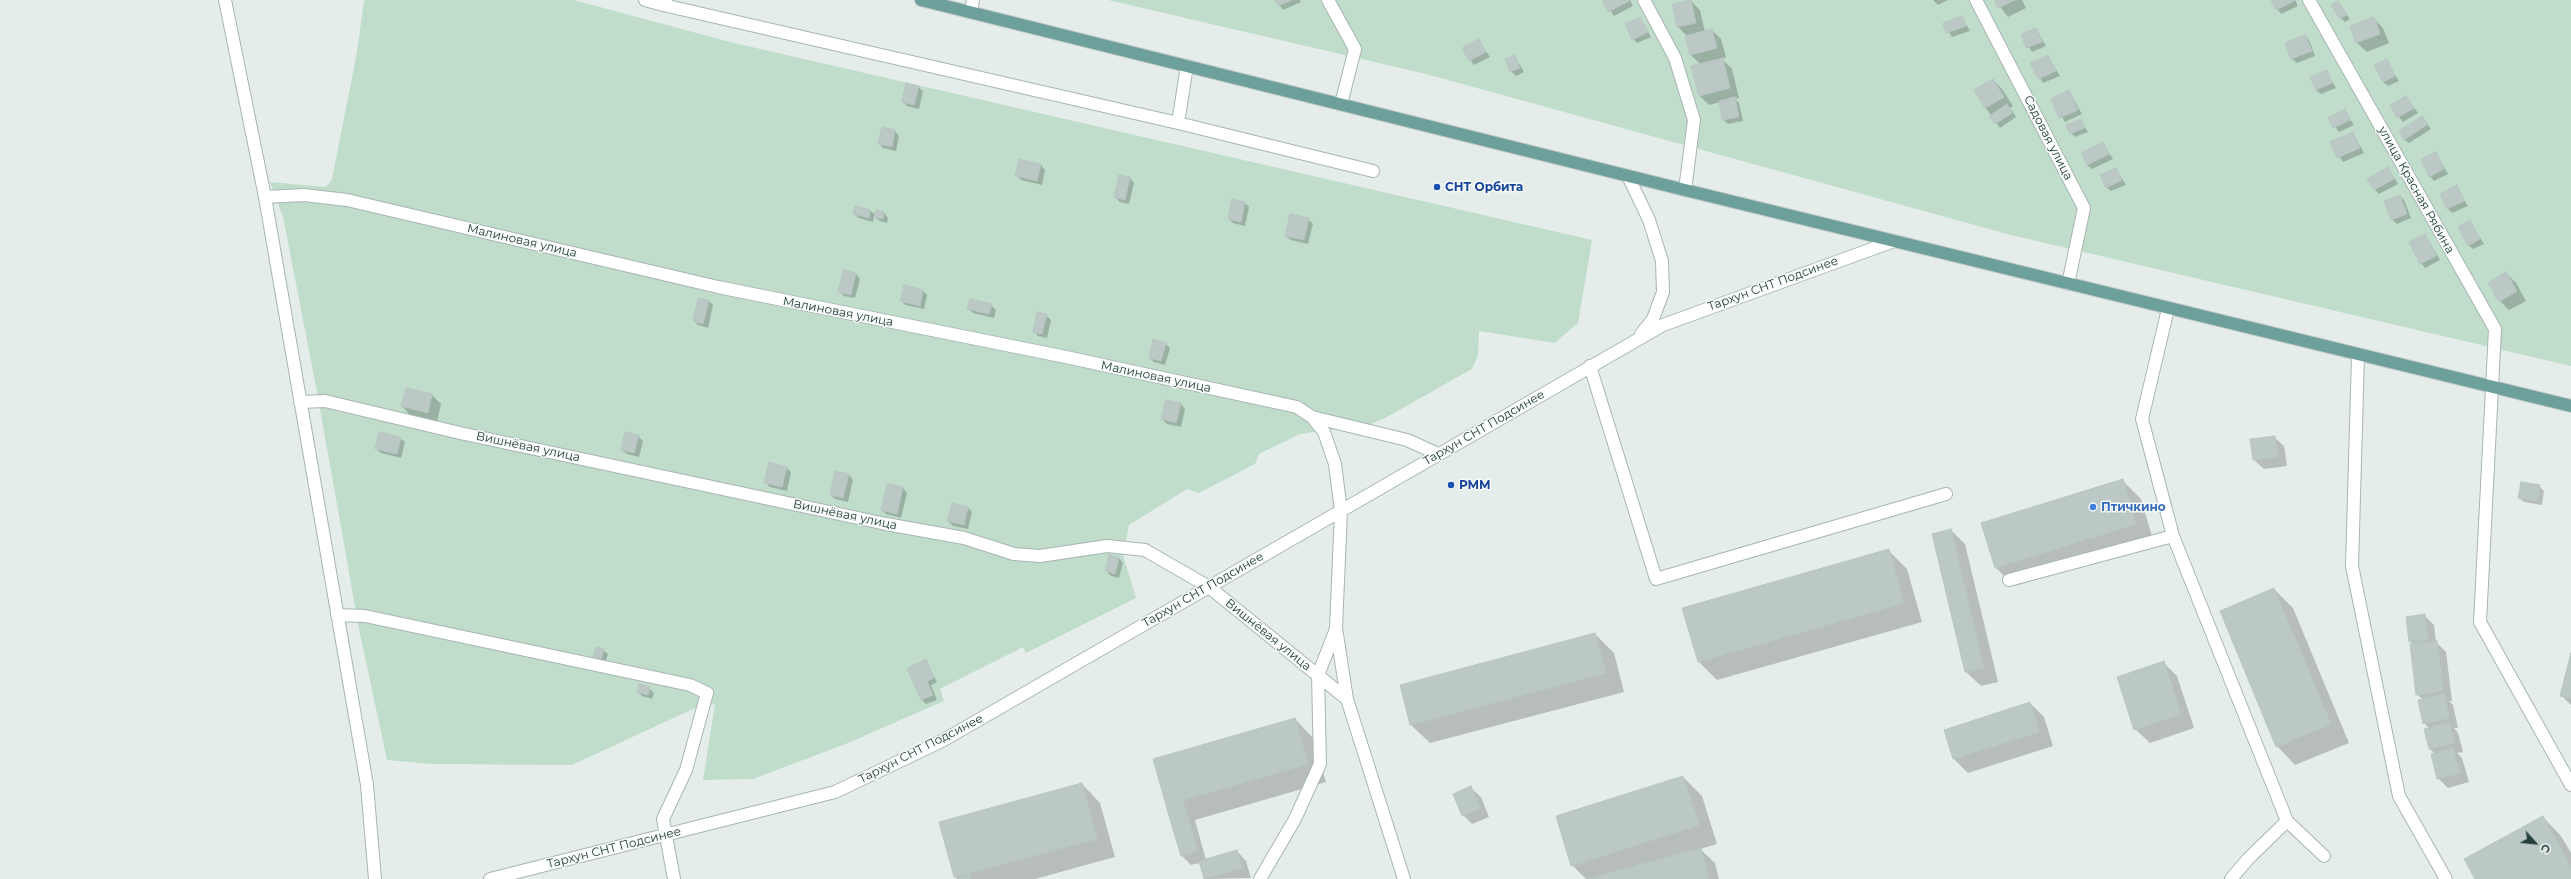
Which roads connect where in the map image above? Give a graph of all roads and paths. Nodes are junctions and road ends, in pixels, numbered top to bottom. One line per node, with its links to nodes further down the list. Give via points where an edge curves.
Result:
1 (225, 0): 17 (street)
2 (645, 0): 9 (street)
3 (921, 0): 10 (main road)
4 (973, 0): 10 (street)
5 (1328, 0): 12 (street, via 1355,49)
6 (1644, 0): 16 (street, via 1675,58 1694,120)
7 (1976, 0): 19 (street, Садовая улица, via 2084,208)
8 (2309, 0): 24 (street, улица Красная Рябина, via 2495,329)
9 (664, 2): 13 (street)
10 (971, 12): 11 (main road)
11 (1187, 66): 12 (main road); 13 (street)
12 (1341, 104): 15 (main road)
13 (1178, 123): 14 (street)
14 (1373, 171)
15 (1628, 176): 16 (main road); 21 (street, via 1649,220 1662,261 1663,292 1653,319)
16 (1685, 190): 18 (main road)
17 (265, 197): 25 (street); 27 (street, Малиновая улица, via 304,195 347,200 718,287 1297,407)
18 (1894, 241): 19 (main road); 21 (street, Тархун СНТ Подсинее, via 1663,325)
19 (2068, 284): 20 (main road)
20 (2168, 309): 22 (main road); 31 (street, via 2142,419)
21 (1637, 340): 23 (street, Тархун СНТ Подсинее)
22 (2358, 356): 24 (main road); 48 (street, via 2352,566 2399,796)
23 (1590, 366): 28 (street, Тархун СНТ Подсинее); 29 (street, via 1656,579)
24 (2490, 386): 26 (main road); 38 (street, улица Красная Рябина, via 2480,622)
25 (300, 402): 33 (street, Вишнёвая улица, via 325,401 460,433 870,521 964,538 1014,554 1040,556 1108,546 1137,548 1155,555); 34 (street)
26 (2571, 406)
27 (1312, 417): 28 (street, via 1407,440); 30 (street, Малиновая улица, via 1324,432 1335,464)
28 (1438, 454): 30 (street, Тархун СНТ Подсинее)
29 (1946, 494)
30 (1340, 511): 33 (street, Тархун СНТ Подсинее); 35 (street, Малиновая улица)
31 (2173, 536): 32 (street); 39 (street)
32 (2009, 580)
33 (1209, 587): 36 (street, Вишнёвая улица); 40 (street, Тархун СНТ Подсинее, via 942,741 835,792)
34 (337, 615): 40 (street, via 365,616 690,686 707,693 686,770 663,818); 42 (street, via 367,786)
35 (1336, 628): 36 (street); 37 (street)
36 (1318, 675): 37 (street, Вишнёвая улица); 45 (street, via 1320,764 1295,819)
37 (1347, 699): 46 (street)
38 (2571, 785)
39 (2287, 821): 41 (street); 47 (street)
40 (667, 835): 43 (street, Тархун СНТ Подсинее); 44 (street)
41 (2324, 856)
42 (375, 879)
43 (490, 879)
44 (674, 879)
45 (1260, 879)
46 (1404, 879)
47 (2231, 879)
48 (2446, 879)

